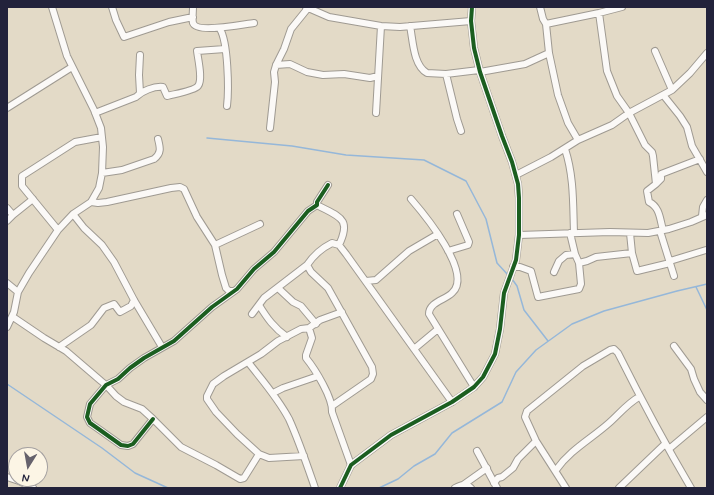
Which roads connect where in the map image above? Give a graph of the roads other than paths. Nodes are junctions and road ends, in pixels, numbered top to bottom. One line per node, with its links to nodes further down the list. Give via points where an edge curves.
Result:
1 (52, 7): 22 (street)
2 (112, 7): 9 (street, via 124,37)
3 (193, 7): 9 (street)
4 (472, 7): 10 (street)
5 (540, 7): 12 (street)
6 (622, 7): 8 (street)
7 (310, 8): 13 (street, via 329,17); 21 (street, via 291,29)
8 (600, 13): 12 (street); 33 (street, via 607,71 617,96)
9 (193, 17): 15 (street, via 193,23 198,28)
10 (471, 21): 14 (street); 23 (street)
11 (254, 23): 15 (street)
12 (546, 24): 18 (street)
13 (381, 26): 14 (street); 25 (street)
14 (410, 26): 24 (street, via 418,65 427,73)
15 (220, 28): 16 (street, via 224,35)
16 (225, 49): 27 (street, via 197,51 200,80 194,89 167,96 163,86 158,86); 29 (street, via 229,88)
17 (655, 51): 26 (street)
18 (549, 53): 23 (street, via 525,64); 38 (street, via 558,95 568,123)
19 (707, 53): 26 (street)
20 (140, 55): 27 (street)
21 (276, 65): 25 (street, via 290,64 307,72 323,75 344,74 370,78); 34 (street)
22 (72, 67): 30 (street); 31 (street)
23 (479, 71): 24 (street); 43 (street)
24 (446, 74): 35 (street)
25 (378, 76): 32 (street)
26 (672, 90): 28 (street)
27 (140, 93): 31 (street, via 136,97)
28 (664, 96): 33 (street); 40 (street, via 687,127 692,146)
29 (227, 106)
30 (7, 108)
31 (95, 113): 36 (street)
32 (376, 113)
33 (629, 113): 38 (street, via 612,125); 44 (street, via 645,145 654,156)
34 (270, 128)
35 (461, 131)
36 (102, 137): 42 (street); 47 (street, via 76,142 22,176 22,186)
37 (158, 139): 42 (street, via 160,150 154,159 122,170)
38 (578, 140): 39 (street)
39 (565, 149): 43 (street); 60 (street, via 570,163 573,194)
40 (700, 160): 41 (street); 44 (street, via 661,174 661,179)
41 (707, 172)
42 (102, 173): 49 (street, via 99,188)
43 (516, 175): 63 (street)
44 (656, 184): 59 (street, via 647,191 649,202 657,207)
45 (328, 185): 50 (street)
46 (411, 199): 62 (street)
47 (33, 200): 54 (street); 58 (street)
48 (707, 200): 55 (street, via 703,207)
49 (91, 202): 52 (street); 64 (street, via 132,198 180,187 184,189 196,217)
50 (317, 205): 65 (street, via 333,212 342,221 345,229); 79 (street, via 308,211 274,252)
51 (7, 208): 54 (street)
52 (73, 214): 58 (street); 81 (street, via 110,256)
53 (457, 214): 67 (street, via 469,242 468,245)
54 (12, 215): 56 (street)
55 (705, 215): 59 (street)
56 (7, 221)
57 (260, 224): 64 (street)
58 (58, 230): 80 (street)
59 (662, 231): 61 (street); 70 (street)
60 (572, 233): 61 (street); 63 (street); 69 (street)
61 (630, 233): 68 (street)
62 (438, 234): 67 (street); 76 (street, via 409,251 376,280)
63 (519, 235): 73 (street)
64 (215, 245): 79 (street, via 226,288)
65 (339, 245): 72 (street, via 332,243 326,246); 76 (street)
66 (706, 250): 70 (street)
67 (448, 251): 89 (street, via 458,280 453,292 429,310)
68 (632, 253): 70 (street, via 637,271); 71 (street, via 596,257)
69 (574, 254): 71 (street); 74 (street, via 566,255)
70 (670, 262): 75 (street)
71 (579, 263): 73 (street, via 579,289 538,298 531,271)
72 (306, 265): 78 (street); 83 (street, via 328,288)
73 (513, 267): 98 (street, via 504,293 495,354)
74 (554, 272)
75 (674, 276)
76 (366, 281): 94 (street)
77 (7, 283): 80 (street)
78 (278, 288): 82 (street); 86 (street, via 301,306)
79 (234, 291): 93 (street, via 174,341)
80 (18, 292): 85 (street)
81 (134, 300): 92 (street, via 131,306 120,312 114,304 104,308 91,325); 93 (street)
82 (259, 305): 84 (street); 90 (street, via 277,330)
83 (342, 312): 86 (street); 103 (street, via 372,366 373,374 371,379)
84 (252, 314)
85 (13, 317): 87 (street); 92 (street)
86 (316, 324): 88 (street)
87 (7, 327)
88 (309, 328): 90 (street); 96 (street, via 312,338 306,358)
89 (438, 329): 94 (street); 98 (street)
90 (287, 336): 95 (street)
91 (674, 346): 101 (street, via 692,369 697,385)
92 (59, 347): 97 (street)
93 (162, 347): 97 (street)
94 (414, 349): 102 (street)
95 (248, 362): 99 (street); 109 (street, via 213,384 206,399)
96 (318, 376): 99 (street); 103 (street)
97 (106, 385): 105 (street, via 124,402 142,409); 105 (street, via 90,404 87,417 120,445 133,444)
98 (474, 387): 102 (street)
99 (273, 393): 110 (street)
100 (640, 397): 106 (street, via 618,353 614,349 610,350 583,366 527,412 525,417); 107 (street); 113 (street, via 633,400 577,448)
101 (707, 400)
102 (452, 402): 111 (street, via 390,435)
103 (332, 406): 111 (street)
104 (707, 417): 107 (street)
105 (154, 419): 109 (street, via 181,447 240,479 244,478)
106 (536, 441): 113 (street); 116 (street, via 518,459 513,468 498,478)
107 (667, 447): 123 (street); 124 (street)
108 (477, 451): 112 (street)
109 (259, 454): 110 (street, via 269,458)
110 (304, 456): 118 (street)
111 (351, 465): 119 (street)
112 (487, 468): 115 (street); 116 (street)
113 (556, 470): 122 (street)
114 (7, 477): 117 (street)
115 (463, 484): 120 (street); 121 (street)
116 (496, 485)
117 (33, 488)
118 (315, 488)
119 (340, 488)
120 (455, 488)
121 (472, 488)
122 (566, 488)
123 (619, 488)
124 (691, 488)

